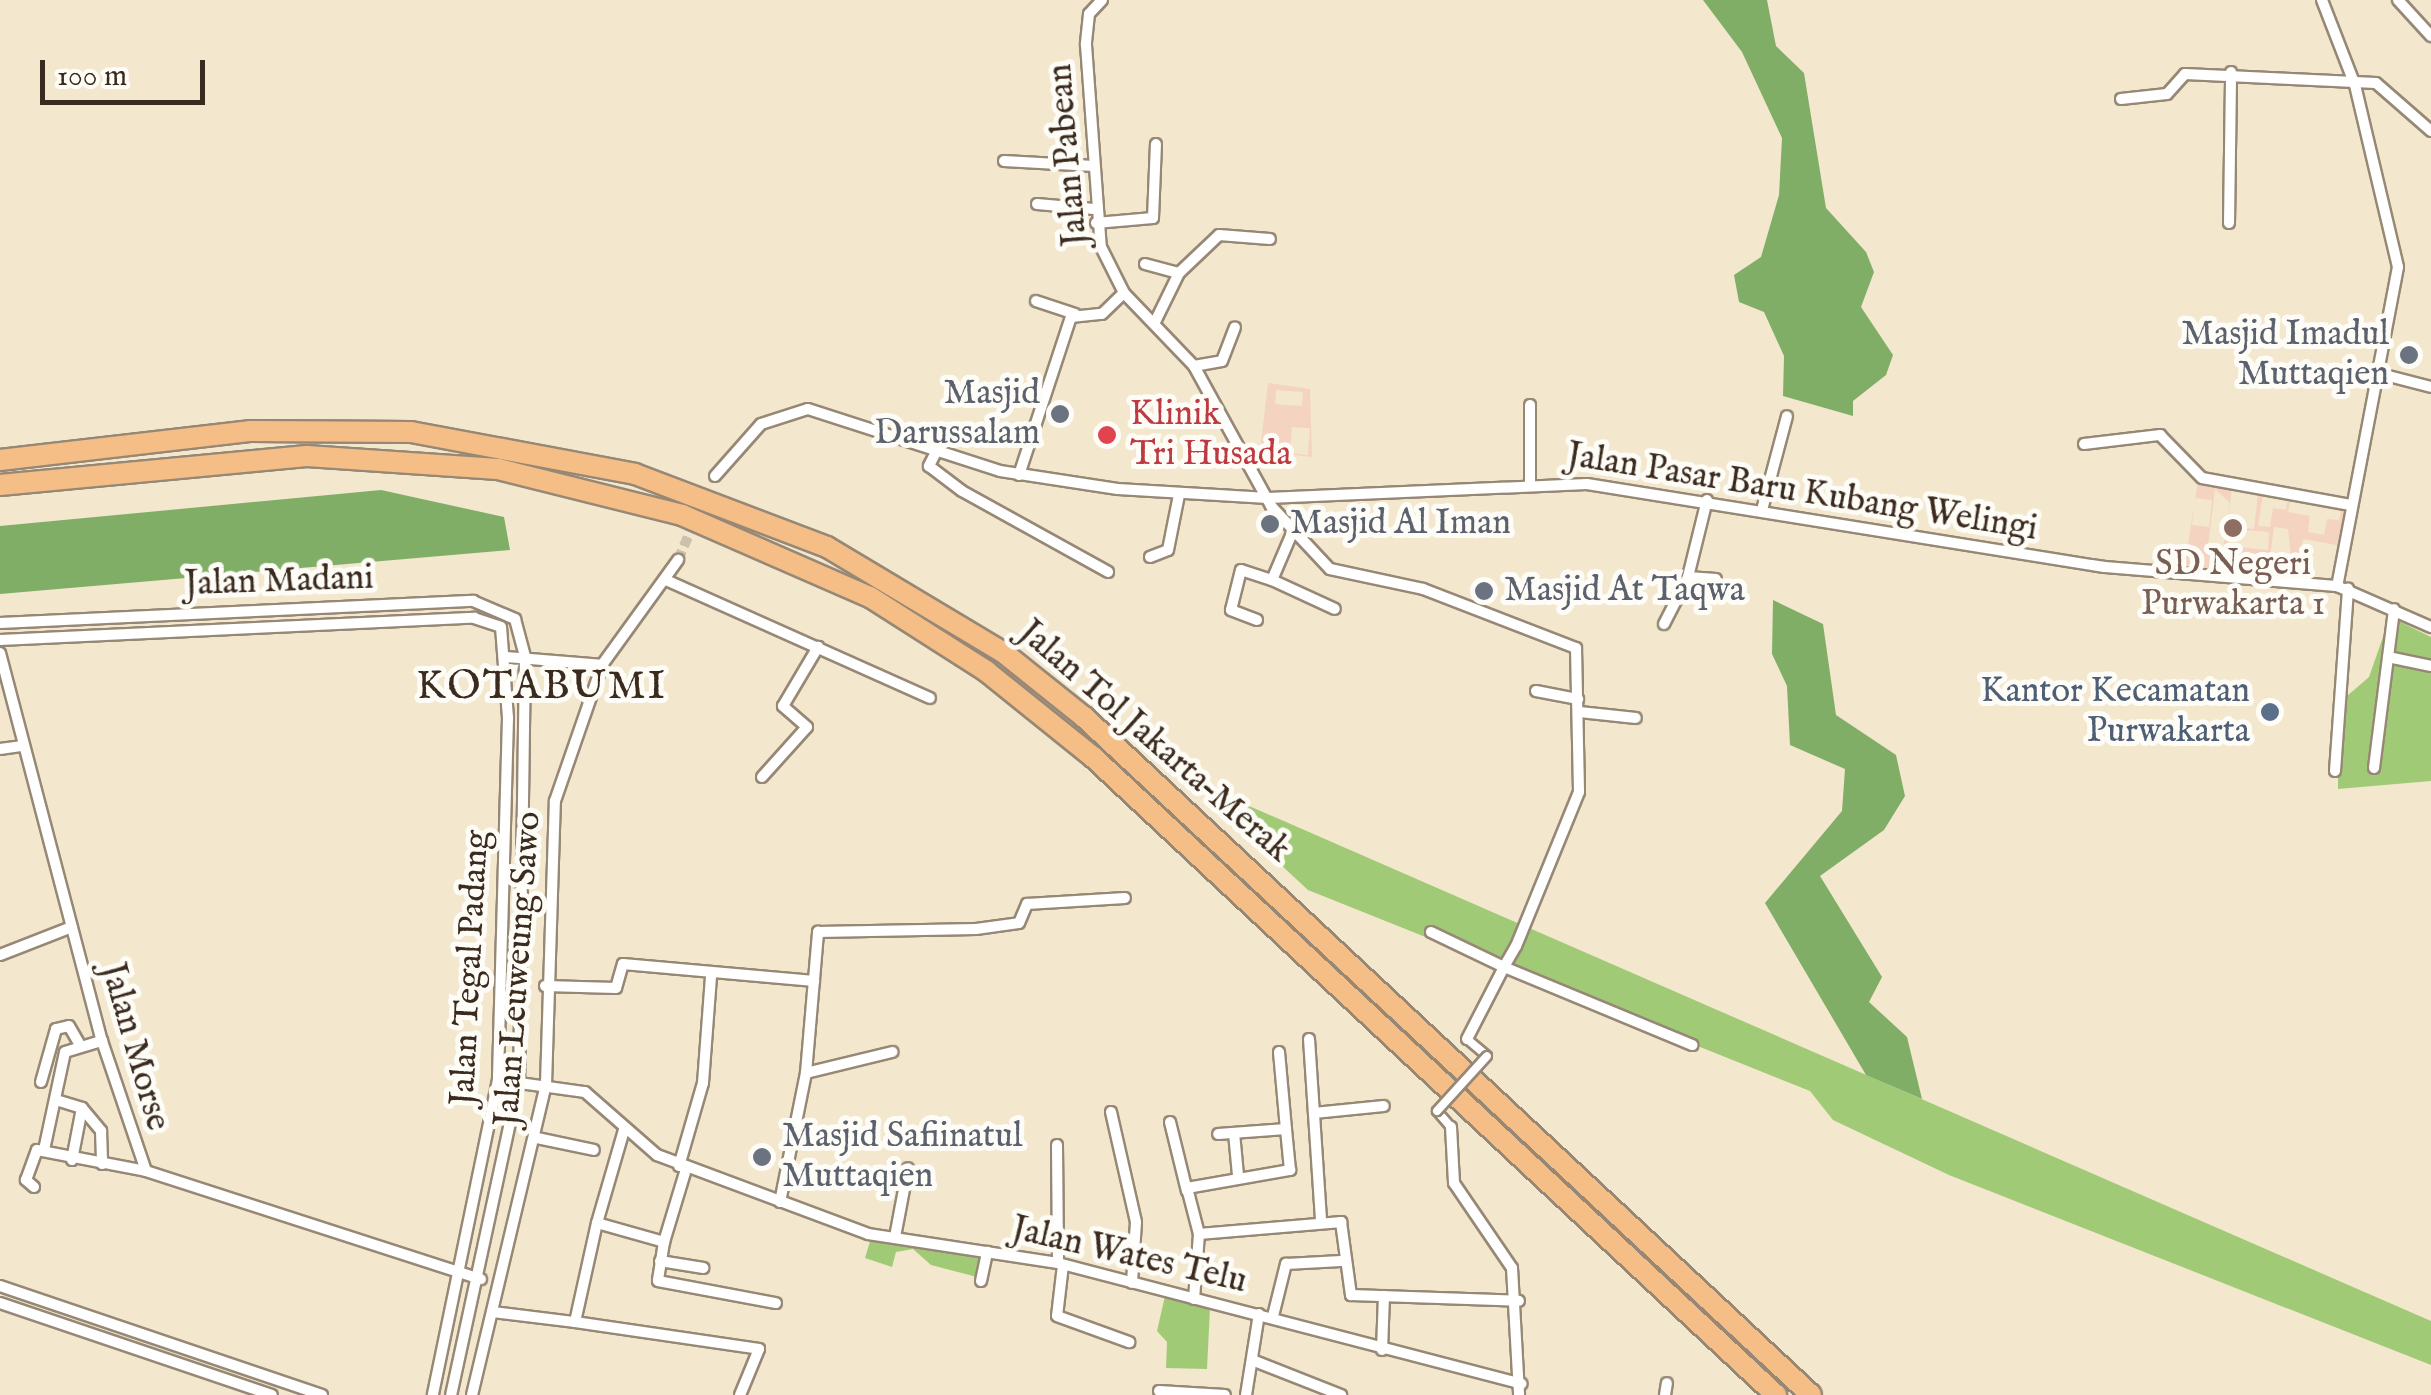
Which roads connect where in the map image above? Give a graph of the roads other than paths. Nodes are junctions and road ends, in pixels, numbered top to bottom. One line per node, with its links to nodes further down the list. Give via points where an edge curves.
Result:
1 (1102, 0): 11 (street, Jalan Pabean, via 1089,14 1086,45)
2 (2398, 0): 4 (street)
3 (2327, 2): 6 (street)
4 (2431, 36)
5 (2232, 72): 6 (street); 7 (street, via 2186,74 2167,94); 15 (street)
6 (2355, 85): 8 (street, via 2382,86); 25 (street, via 2397,261)
7 (2121, 99)
8 (2431, 131)
9 (1156, 144): 14 (street, via 1153,218)
10 (1004, 161): 11 (street)
11 (1094, 166): 13 (street, Jalan Pabean)
12 (1037, 204): 13 (street)
13 (1094, 209): 14 (street, Jalan Pabean)
14 (1096, 223): 19 (street, Jalan Pabean)
15 (2229, 223)
16 (1270, 239): 18 (street, via 1220,235)
17 (1144, 264): 18 (street)
18 (1179, 273): 22 (street)
19 (1124, 293): 21 (street, via 1102,314); 22 (street, Jalan Pabean)
20 (1036, 301): 21 (street)
21 (1075, 314): 33 (street)
22 (1155, 322): 24 (street, Jalan Pabean)
23 (1235, 327): 24 (street, via 1222,360)
24 (1194, 366): 37 (street, Jalan Pabean)
25 (2377, 373): 26 (street); 39 (street)
26 (2431, 387)
27 (1530, 405): 34 (street)
28 (1787, 416): 40 (street)
29 (2084, 444): 39 (street, via 2160,435 2202,478)
30 (936, 452): 32 (street, Jalan Pasar Baru Kubang Welingi, via 797,409 753,430); 33 (street, Jalan Pasar Baru Kubang Welingi); 44 (street, via 929,466 962,491)
31 (0, 460): 164 (highway, Jalan Tol Jakarta–Merak, via 251,431 411,432 635,474 827,547 1004,653 1084,717)
32 (715, 476)
33 (1019, 476): 36 (street, Jalan Pasar Baru Kubang Welingi)
34 (1530, 482): 37 (street, Jalan Pasar Baru Kubang Welingi); 38 (street, Jalan Pasar Baru Kubang Welingi)
35 (0, 485): 163 (highway, Jalan Tol Jakarta–Merak, via 308,456 498,469 682,515 870,598 986,670 1094,757)
36 (1180, 495): 37 (street, Jalan Pasar Baru Kubang Welingi); 42 (street, via 1168,550)
37 (1268, 498): 41 (street, Jalan Pabean)
38 (1706, 500): 40 (street, Jalan Pasar Baru Kubang Welingi); 45 (street)
39 (2351, 505): 49 (street)
40 (1762, 510): 49 (street, Jalan Pasar Baru Kubang Welingi, via 2104,567)
41 (1292, 533): 48 (street); 68 (street, Jalan Pabean, via 1330,569 1570,639)
42 (1150, 557)
43 (678, 560): 47 (street, Jalan Leuweung Sawo)
44 (1108, 572)
45 (1688, 577): 46 (street); 55 (street)
46 (1716, 579)
47 (666, 580): 59 (street); 64 (street, Jalan Leuweung Sawo)
48 (1272, 580): 50 (street); 53 (street, via 1241,570 1231,610)
49 (2343, 587): 51 (street, Jalan Pasar Baru Kubang Welingi); 75 (street)
50 (1335, 609)
51 (2394, 609): 57 (street, Jalan Pasar Baru Kubang Welingi); 61 (street)
52 (515, 619): 54 (street, Jalan Madani, via 473,601); 56 (street); 63 (street)
53 (1257, 620)
54 (0, 623)
55 (1664, 624)
56 (501, 627): 58 (street, Jalan Madani, via 474,618); 62 (street)
57 (2431, 628)
58 (0, 640)
59 (818, 647): 67 (street); 76 (street, via 783,706 807,727)
60 (0, 653): 72 (street, Jalan Morse)
61 (2388, 657): 65 (street); 74 (street)
62 (505, 658): 63 (street); 69 (street, Jalan Tegal Padang)
63 (525, 658): 64 (street); 70 (street, Jalan Tegal Padang)
64 (602, 665): 84 (street, Jalan Leuweung Sawo, via 554,811)
65 (2431, 666)
66 (1536, 691): 68 (street)
67 (930, 698)
68 (1579, 706): 71 (street); 81 (street, via 1582,766 1568,831)
69 (508, 718): 70 (street); 93 (street, Jalan Tegal Padang)
70 (525, 718): 94 (street, Jalan Tegal Padang)
71 (1636, 718)
72 (21, 746): 73 (street); 78 (street, Jalan Morse)
73 (0, 749)
74 (2374, 768)
75 (2335, 771)
76 (762, 777)
77 (1125, 898): 83 (street, via 1026,904 1019,923 976,930 818,932)
78 (72, 926): 80 (street); 87 (street, Jalan Morse)
79 (1431, 932): 81 (street)
80 (0, 955)
81 (1504, 967): 86 (street); 89 (street)
82 (710, 976): 83 (street); 84 (street, via 624,964 616,988); 114 (street, via 703,1084)
83 (814, 982): 92 (street)
84 (545, 986): 96 (street, Jalan Leuweung Sawo)
85 (1308, 1039): 101 (street)
86 (1467, 1039): 103 (street, bridge, via 1488,1056 1437,1111)
87 (102, 1041): 88 (street); 116 (street, Jalan Morse)
88 (79, 1043): 95 (street, via 70,1026 56,1029); 97 (street, via 66,1052)
89 (1692, 1045)
90 (892, 1052): 92 (street)
91 (1279, 1052): 104 (street)
92 (806, 1073): 120 (street)
93 (498, 1080): 94 (street, Jalan Wates Telu); 131 (street, Jalan Tegal Padang)
94 (519, 1081): 96 (street, Jalan Wates Telu); 132 (street, Jalan Tegal Padang)
95 (42, 1082)
96 (546, 1084): 105 (street, Jalan Wates Telu, via 596,1097); 108 (street, Jalan Leuweung Sawo)
97 (56, 1100): 99 (street); 110 (street)
98 (1384, 1106): 101 (street)
99 (82, 1108): 112 (street); 113 (street, via 100,1132)
100 (1111, 1112): 134 (street, via 1136,1222)
101 (1314, 1112): 121 (street)
102 (1170, 1122): 119 (street)
103 (1451, 1128): 139 (street, via 1454,1183 1507,1254)
104 (1286, 1129): 106 (street); 117 (street, via 1290,1170)
105 (624, 1130): 114 (street, Jalan Wates Telu); 122 (street)
106 (1234, 1133): 107 (street); 117 (street)
107 (1218, 1134)
108 (537, 1138): 111 (street); 142 (street, Jalan Leuweung Sawo)
109 (1057, 1146): 129 (street)
110 (44, 1150): 112 (street); 118 (street, via 33,1153 26,1180)
111 (594, 1150)
112 (72, 1160): 113 (street)
113 (102, 1164): 116 (street)
114 (682, 1167): 120 (street, Jalan Wates Telu); 125 (street)
115 (908, 1168): 124 (street)
116 (146, 1171): 131 (street, Jalan Morse)
117 (1238, 1174): 119 (street)
118 (34, 1187)
119 (1187, 1191): 123 (street)
120 (780, 1202): 124 (street, Jalan Wates Telu)
121 (1321, 1221): 123 (street); 127 (street, via 1343,1224)
122 (597, 1223): 125 (street); 146 (street)
123 (1199, 1234): 137 (street)
124 (895, 1237): 126 (street, Jalan Wates Telu)
125 (664, 1242): 128 (street)
126 (986, 1252): 129 (street, Jalan Wates Telu); 133 (street)
127 (1342, 1261): 136 (street, via 1351,1295); 145 (street, via 1286,1264)
128 (660, 1262): 130 (street); 141 (street, via 658,1280)
129 (1060, 1264): 134 (street, Jalan Wates Telu); 147 (street, via 1057,1316)
130 (704, 1268)
131 (463, 1272): 132 (street, Jalan Morse); 156 (street, Jalan Tegal Padang)
132 (481, 1279): 157 (street, Jalan Tegal Padang)
133 (981, 1281)
134 (1132, 1282): 137 (street, Jalan Wates Telu)
135 (0, 1286): 138 (street)
136 (1384, 1296): 139 (street); 148 (street)
137 (1194, 1299): 143 (street, Jalan Wates Telu)
138 (41, 1300): 144 (street); 150 (street)
139 (1519, 1300): 152 (street)
140 (0, 1303): 144 (street)
141 (776, 1304)
142 (493, 1312): 146 (street); 158 (street, Jalan Leuweung Sawo)
143 (1260, 1314): 145 (street, Jalan Wates Telu); 149 (street)
144 (36, 1315): 151 (street)
145 (1273, 1316): 148 (street, Jalan Wates Telu)
146 (576, 1322): 159 (street, via 759,1349)
147 (1130, 1342)
148 (1382, 1350): 152 (street, Jalan Wates Telu)
149 (1252, 1360): 161 (street); 162 (street)
150 (229, 1363): 151 (street); 155 (street)
151 (224, 1378): 154 (street)
152 (1520, 1389)
153 (1159, 1391): 160 (street)
154 (272, 1395)
155 (322, 1395)
156 (433, 1395)
157 (451, 1395)
158 (472, 1395)
159 (740, 1395)
160 (1225, 1395)
161 (1246, 1395)
162 (1341, 1395)
163 (1776, 1395)
164 (1811, 1395)

